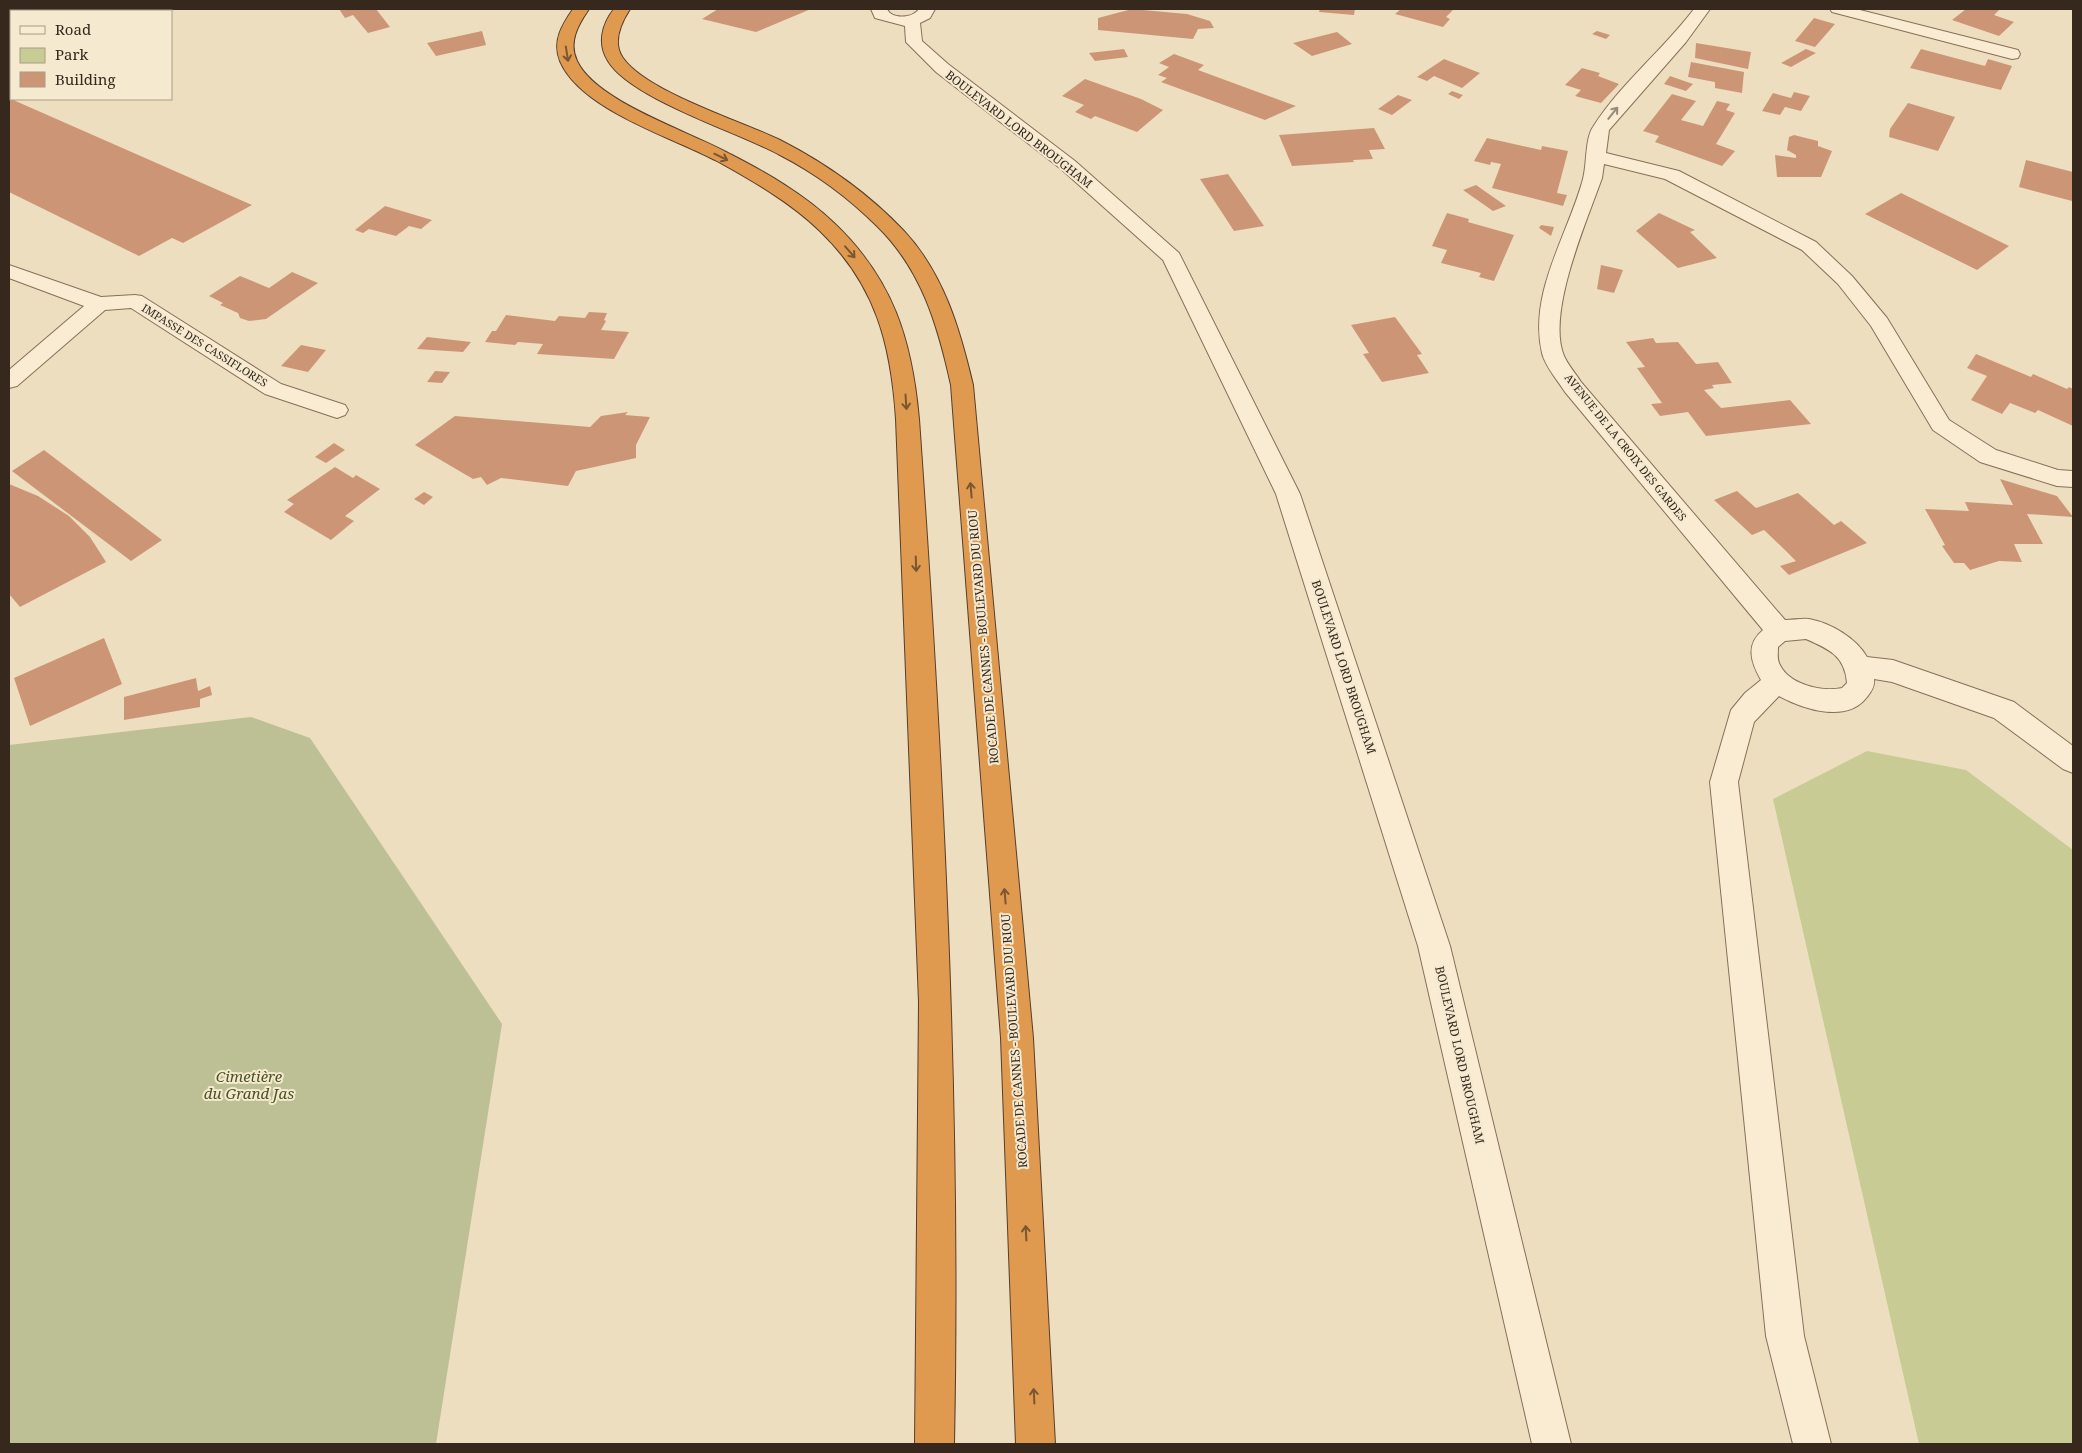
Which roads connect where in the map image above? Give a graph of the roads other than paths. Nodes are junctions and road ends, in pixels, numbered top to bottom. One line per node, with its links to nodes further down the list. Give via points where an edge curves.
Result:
1 (581, 9): 18 (highway, one-way to 18, via 569,28 565,46 568,66 585,84 608,102 768,181 831,230 858,261 878,292 895,330 905,387 915,544 936,1052)
2 (622, 9): 19 (highway, ROCADE DE CANNES - BOULEVARD DU RIOU, one-way to 2, via 1017,1038 962,385 953,344 929,281 910,251 885,223 816,170 774,145 640,81 616,61 610,48 610,33 616,15)
3 (879, 9): 6 (street, via 881,15 888,19)
4 (1702, 9): 8 (street, AVENUE DE LA CROIX DES GARDES, one-way to 4, via 1600,129)
5 (1838, 9): 7 (street)
6 (918, 15): 20 (street, BOULEVARD LORD BROUGHAM, via 914,42 942,68 1068,165 1172,257 1288,494 1434,946)
7 (2012, 54)
8 (1597, 157): 13 (street, via 1672,175 1808,246 1845,280 1880,323 1941,425 1988,456 2057,478); 14 (street, AVENUE DE LA CROIX DES GARDES, via 1548,319 1553,355 1573,387)
9 (9, 271): 10 (street, IMPASSE DES CASSIFLORES)
10 (99, 304): 11 (street); 12 (street, IMPASSE DES CASSIFLORES, via 135,301 273,389)
11 (9, 380)
12 (337, 410)
13 (2073, 478)
14 (1779, 631): 15 (street, via 1808,629 1840,644); 16 (street, via 1765,643 1765,662)
15 (1860, 667): 16 (street, via 1861,686 1850,698 1828,702 1802,696); 17 (street, via 1893,672 2004,710)
16 (1779, 681): 21 (street, via 1741,718 1724,782 1785,1336)
17 (2073, 761)
18 (935, 1444)
19 (1036, 1444)
20 (1552, 1444)
21 (1812, 1444)

